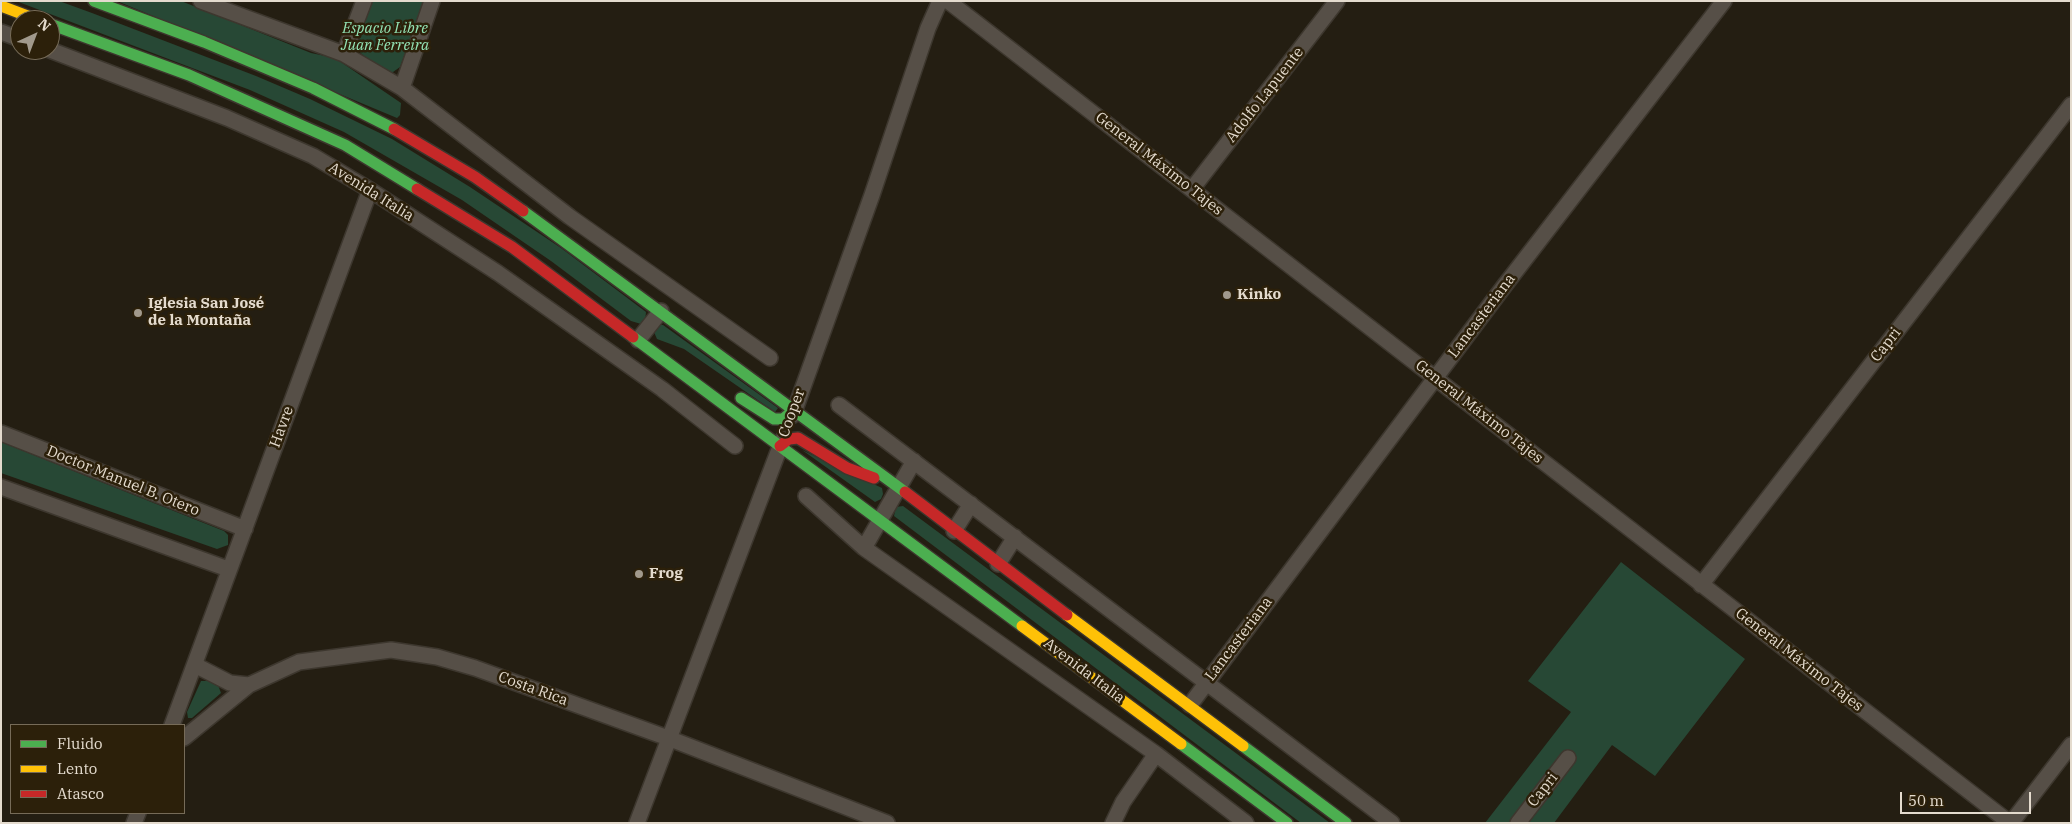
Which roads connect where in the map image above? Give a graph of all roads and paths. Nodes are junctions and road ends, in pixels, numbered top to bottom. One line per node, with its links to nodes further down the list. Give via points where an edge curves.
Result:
1 (94, 1): 17 (main road, via 204,42 313,88 404,134)
2 (202, 1): 11 (street)
3 (364, 1): 11 (street)
4 (432, 1): 12 (street)
5 (940, 1): 30 (street, Cooper)
6 (948, 1): 15 (street, General Máximo Tajes)
7 (1337, 1): 15 (street, Adolfo Lapuente)
8 (1724, 1): 26 (street, Lancasteriana)
9 (60, 28): 22 (main road, Avenida Italia, via 189,76 345,144 512,247)
10 (60, 54): 16 (street, Avenida Italia, via 227,118 313,156)
11 (344, 54): 12 (street)
12 (402, 88): 14 (street)
13 (2071, 105): 48 (street, Capri)
14 (521, 181): 17 (street); 18 (street)
15 (1192, 189): 26 (street, General Máximo Tajes)
16 (370, 190): 27 (street, Avenida Italia, via 498,273); 42 (street, Havre)
17 (509, 202): 19 (main road)
18 (570, 218): 19 (street); 21 (street)
19 (558, 234): 20 (main road)
20 (661, 311): 22 (street); 23 (main road)
21 (716, 321): 23 (street); 24 (street)
22 (638, 340): 25 (main road, Avenida Italia)
23 (700, 341): 30 (main road)
24 (770, 358)
25 (681, 365): 27 (street); 34 (main road, Avenida Italia)
26 (1435, 378): 48 (street, General Máximo Tajes); 50 (street, Lancasteriana)
27 (662, 389): 33 (street, Avenida Italia)
28 (730, 390): 30 (main road, via 774,419 783,419)
29 (839, 405): 32 (street)
30 (795, 409): 34 (street, Cooper); 35 (main road)
31 (1, 433): 42 (street, Doctor Manuel B. Otero)
32 (880, 436): 35 (street); 36 (street)
33 (735, 446)
34 (780, 446): 38 (main road, via 789,439 798,438 856,473); 41 (main road, Avenida Italia); 55 (street, Cooper)
35 (865, 461): 38 (main road)
36 (914, 461): 38 (street); 40 (street)
37 (1, 487): 47 (street)
38 (899, 488): 41 (street); 43 (main road)
39 (806, 496): 45 (street, Avenida Italia)
40 (971, 504): 43 (street); 44 (street)
41 (880, 520): 45 (street); 63 (main road, Avenida Italia)
42 (245, 528): 47 (street, Havre)
43 (954, 530): 46 (main road)
44 (1015, 537): 46 (street); 50 (street)
45 (864, 548): 57 (street, Avenida Italia)
46 (998, 564): 52 (main road)
47 (228, 569): 49 (street, Havre)
48 (1701, 585): 67 (street, General Máximo Tajes)
49 (195, 665): 51 (street, via 230,682); 53 (street, Havre)
50 (1206, 682): 52 (street, Lancasteriana); 65 (street)
51 (249, 685): 54 (street, Costa Rica); 55 (street, Costa Rica, via 299,662 391,650 438,657 475,668)
52 (1190, 705): 64 (main road)
53 (172, 724)
54 (185, 737)
55 (668, 738): 59 (street, Cooper); 60 (street, Costa Rica)
56 (2071, 745): 67 (street)
57 (1156, 754): 61 (street, via 1123,802); 62 (street, Avenida Italia)
58 (1568, 758): 66 (street, Capri)
59 (637, 823)
60 (887, 823)
61 (1113, 823)
62 (1246, 823)
63 (1287, 823)
64 (1346, 823)
65 (1392, 823)
66 (1518, 823)
67 (2011, 823)

